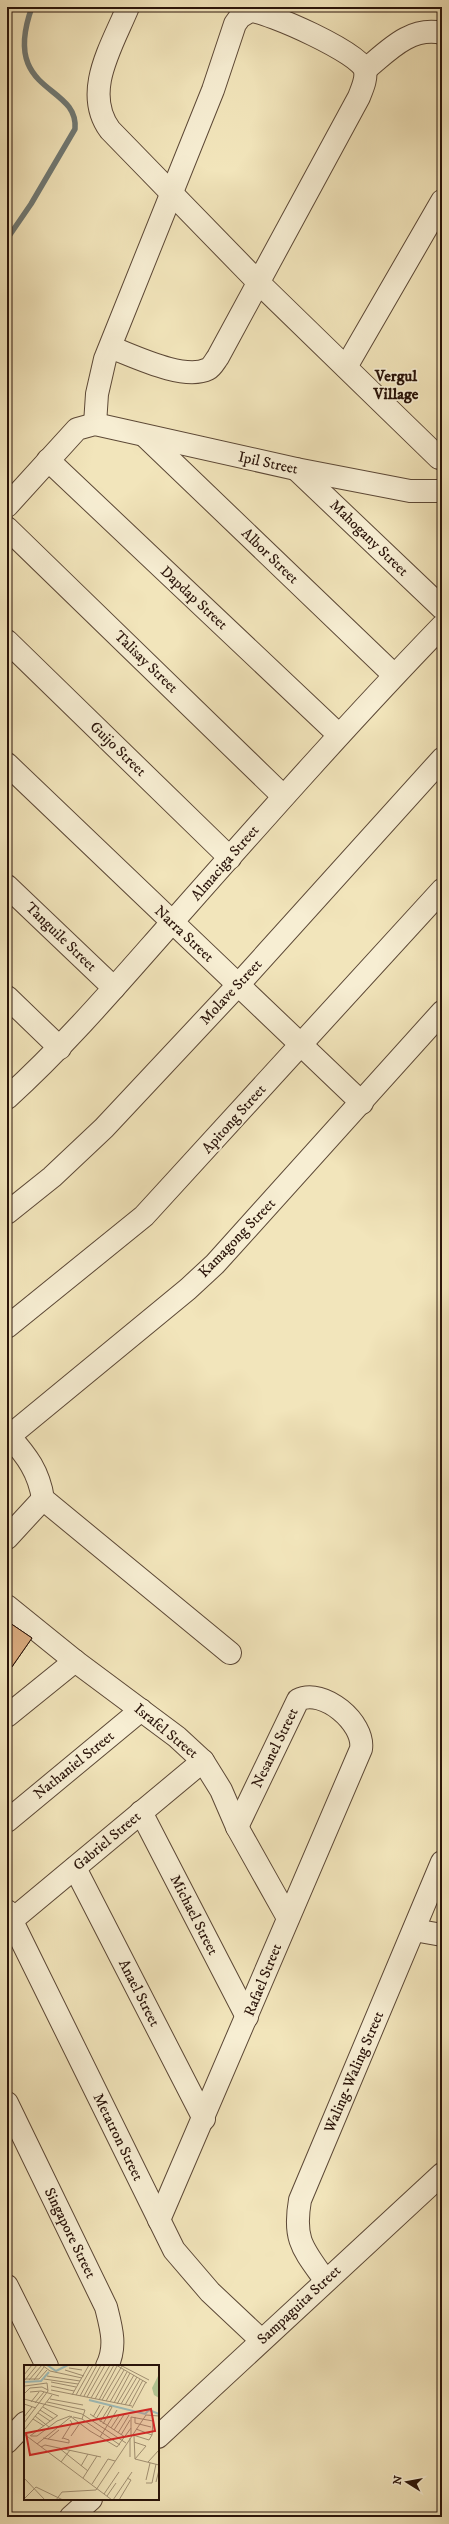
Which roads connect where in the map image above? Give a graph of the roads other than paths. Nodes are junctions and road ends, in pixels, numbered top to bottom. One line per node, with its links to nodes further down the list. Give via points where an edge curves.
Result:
1 (128, 7): 4 (street, via 101,76 97,93 98,106 102,119 110,130)
2 (442, 33): 3 (street, via 428,31 401,39)
3 (365, 70): 4 (street, via 359,60 348,53 302,31 253,11 245,13 235,24 213,90); 6 (street, via 359,97)
4 (171, 193): 6 (street); 7 (street)
5 (442, 201): 8 (street)
6 (259, 283): 7 (street, via 210,368 199,372 172,369); 8 (street)
7 (110, 347): 9 (street, via 100,375)
8 (346, 367): 11 (street)
9 (95, 424): 10 (street, Ipil Street); 12 (street, via 77,429)
10 (146, 437): 13 (street, Ipil Street); 20 (street, Albor Street)
11 (441, 456): 14 (street, via 436,475)
12 (48, 460): 15 (street); 21 (street, Dapdap Street)
13 (296, 469): 14 (street, Ipil Street, via 410,491); 17 (street, Mahogany Street)
14 (442, 490)
15 (7, 506)
16 (7, 528): 24 (street, Talisay Street)
17 (442, 608)
18 (442, 626): 20 (street, Almaciga Street)
19 (7, 641): 25 (street, Guijo Street)
20 (394, 676): 21 (street, Almaciga Street)
21 (339, 735): 24 (street, Almaciga Street)
22 (442, 759): 29 (street, Molave Street)
23 (7, 764): 28 (street, Narra Street)
24 (283, 796): 25 (street, Almaciga Street)
25 (230, 858): 28 (street, Almaciga Street)
26 (7, 886): 30 (street, Tanguile Street)
27 (442, 890): 33 (street, Apitong Street)
28 (172, 923): 29 (street, Narra Street); 30 (street, Almaciga Street)
29 (238, 985): 33 (street, Narra Street); 37 (street, Molave Street, via 104,1128 52,1177)
30 (114, 988): 34 (street, Almaciga Street)
31 (7, 996): 34 (street)
32 (442, 1012): 36 (street, Kamagong Street)
33 (302, 1045): 36 (street, Narra Street); 38 (street, Apitong Street, via 144,1216)
34 (60, 1048): 35 (street, Almaciga Street)
35 (7, 1098)
36 (362, 1103): 39 (street, Kamagong Street, via 215,1264 188,1290)
37 (7, 1213)
38 (7, 1327)
39 (8, 1437): 40 (street, via 26,1454 38,1474)
40 (43, 1499): 41 (street); 43 (street)
41 (7, 1538)
42 (7, 1606): 44 (street, Israfel Street)
43 (230, 1653)
44 (74, 1662): 45 (street, Israfel Street); 46 (street)
45 (141, 1710): 48 (street, Israfel Street, via 177,1737); 50 (street, Nathaniel Street)
46 (7, 1716)
47 (362, 1738): 51 (street, Nesanel Street, via 354,1724 326,1700 311,1697 298,1700); 55 (street, Rafael Street, via 361,1749)
48 (203, 1761): 49 (street, Gabriel Street); 51 (street, Israfel Street, via 221,1790)
49 (141, 1812): 53 (street, Gabriel Street); 58 (street, Michael Street)
50 (7, 1821)
51 (237, 1827): 55 (street, Israfel Street)
52 (442, 1862): 56 (street, Waling-Waling Street)
53 (75, 1868): 54 (street, Gabriel Street); 60 (street, Anael Street)
54 (9, 1915): 62 (street, Metatron Street)
55 (288, 1918): 58 (street, Rafael Street)
56 (414, 1930): 57 (street); 63 (street, Waling-Waling Street, via 300,2200 296,2219 298,2237 304,2251)
57 (442, 1935)
58 (248, 2017): 60 (street, Rafael Street)
59 (7, 2103): 68 (street, Singapore Street, via 106,2307 113,2332 113,2347)
60 (204, 2119): 62 (street, Rafael Street)
61 (442, 2174): 63 (street, Sampaguita Street)
62 (158, 2220): 66 (street, Metatron Street, via 174,2250 191,2272)
63 (325, 2280): 66 (street, Sampaguita Street)
64 (7, 2286): 65 (street)
65 (13, 2316): 67 (street)
66 (261, 2340): 70 (street, Sampaguita Street)
67 (46, 2365)
68 (108, 2365)
69 (24, 2423): 71 (street)
70 (159, 2436)
71 (7, 2442)
72 (90, 2500): 73 (street)
73 (71, 2517)

